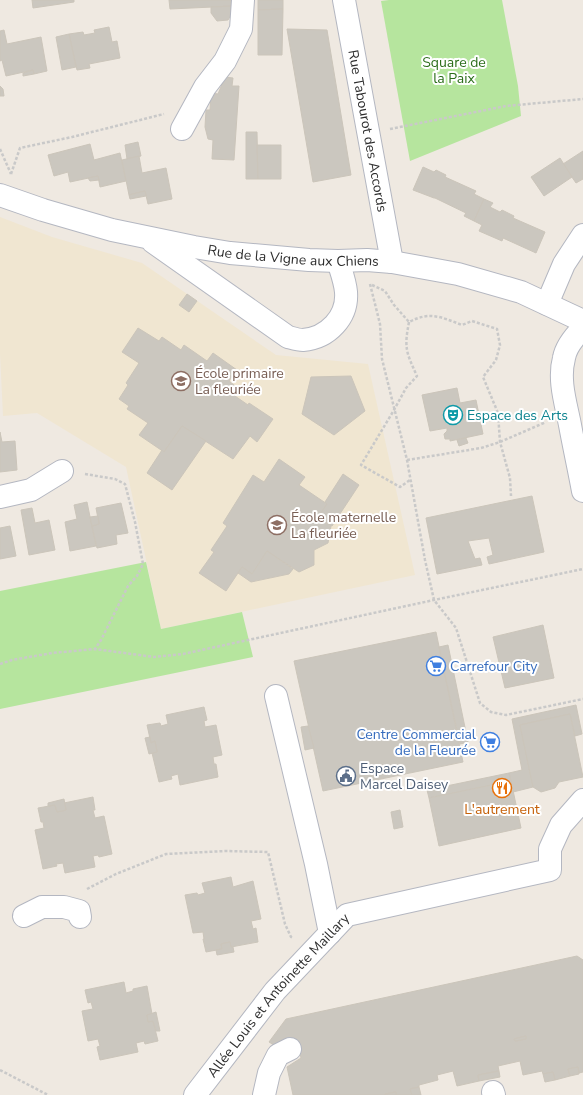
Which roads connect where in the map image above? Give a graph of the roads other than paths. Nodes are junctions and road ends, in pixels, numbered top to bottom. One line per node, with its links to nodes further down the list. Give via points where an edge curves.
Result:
1 (243, 0): 3 (street, via 241,29 226,61 205,87)
2 (344, 0): 8 (street, Rue Tabourot des Accords)
3 (182, 129)
4 (0, 195): 6 (street, Rue de la Vigne aux Chiens, via 112,230)
5 (583, 235): 9 (street, via 564,264)
6 (147, 238): 7 (street, Rue de la Vigne aux Chiens, via 230,253); 7 (street, via 288,337 302,340 314,338 327,331 336,324 342,313 346,291)
7 (338, 261): 8 (street, Rue de la Vigne aux Chiens)
8 (392, 262): 9 (street, Rue de la Vigne aux Chiens, via 458,274 521,292)
9 (546, 304): 10 (street, Rue de la Vigne aux Chiens)
10 (583, 321)
11 (583, 328): 13 (street, via 568,346 562,368 567,412)
12 (62, 471): 14 (street, via 31,490)
13 (583, 491)
14 (0, 497)
15 (276, 696): 19 (street)
16 (583, 800): 19 (street, Allée Louis et Antoinette Maillary, via 560,825 550,849 550,870 347,915)
17 (72, 912): 18 (street, via 42,907)
18 (24, 916)
19 (330, 933): 21 (street, Allée Louis et Antoinette Maillary, via 275,991)
20 (290, 1049): 22 (street, via 278,1055 269,1074)
21 (195, 1095)
22 (264, 1095)

